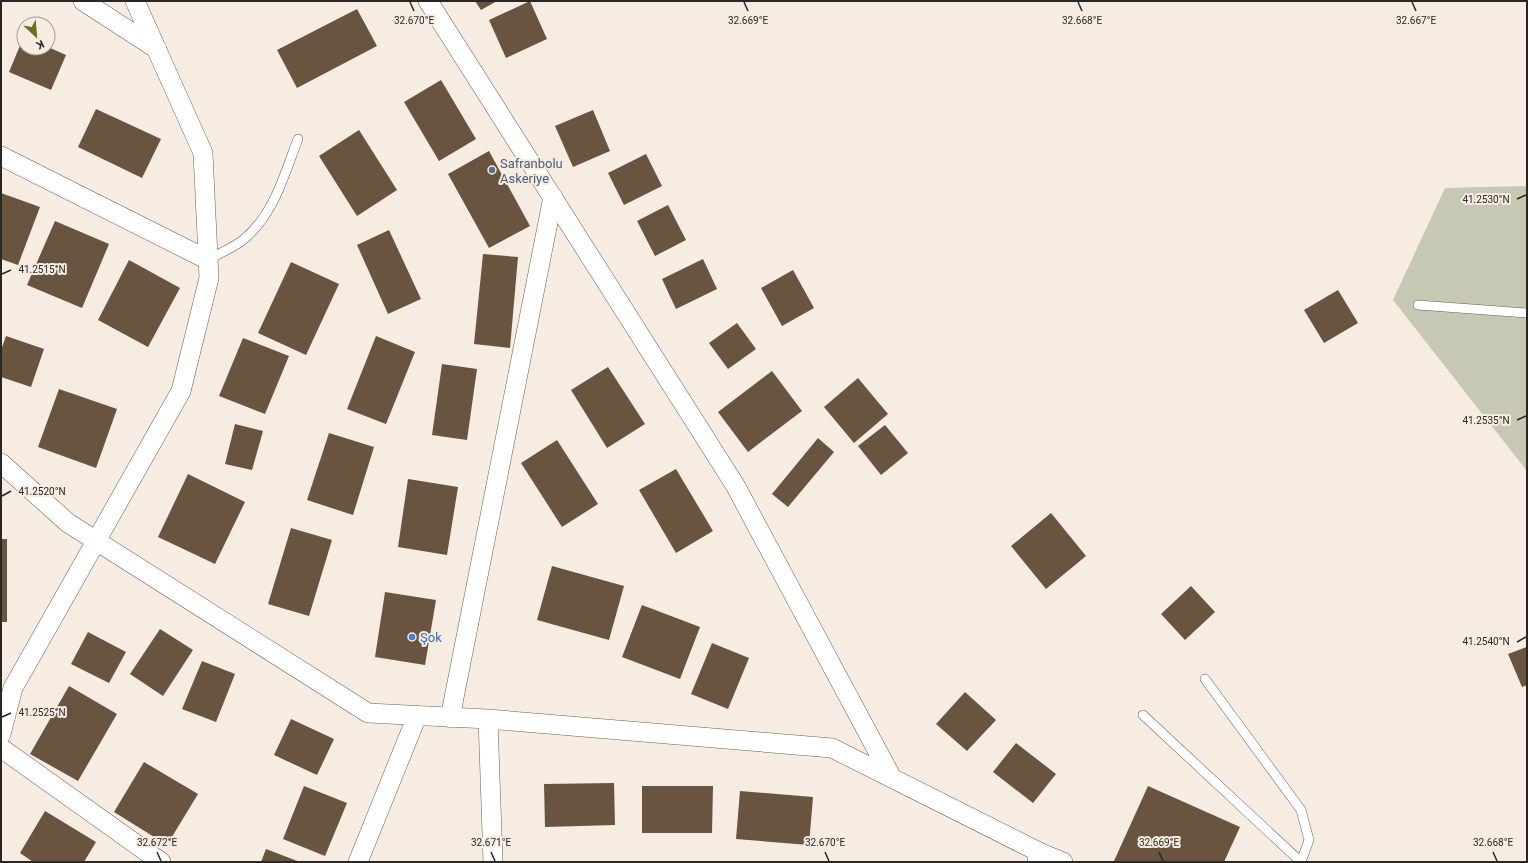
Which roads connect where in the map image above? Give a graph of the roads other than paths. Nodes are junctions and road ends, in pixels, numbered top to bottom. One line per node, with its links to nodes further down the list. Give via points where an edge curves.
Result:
1 (83, 1): 4 (street)
2 (135, 1): 4 (street)
3 (428, 1): 7 (street)
4 (157, 49): 8 (street, via 203,153)
5 (298, 139): 8 (lane, via 274,202 256,228 242,241)
6 (1, 156): 8 (street)
7 (553, 197): 16 (street); 20 (street, via 735,485)
8 (208, 260): 12 (street, via 209,278 181,390)
9 (1418, 305): 10 (lane)
10 (1527, 313)
11 (1, 463): 12 (street, via 68,524)
12 (97, 541): 15 (street, via 368,713); 18 (street, via 13,688)
13 (1205, 679): 14 (lane, via 1301,810 1309,840 1301,862)
14 (1143, 715)
15 (418, 716): 16 (street); 23 (street)
16 (450, 718): 17 (street)
17 (488, 720): 20 (street, via 832,748); 24 (street)
18 (1, 734)
19 (1, 748): 22 (street)
20 (892, 778): 21 (street)
21 (1040, 859): 25 (street)
22 (161, 862)
23 (358, 862)
24 (493, 862)
25 (1063, 862)

